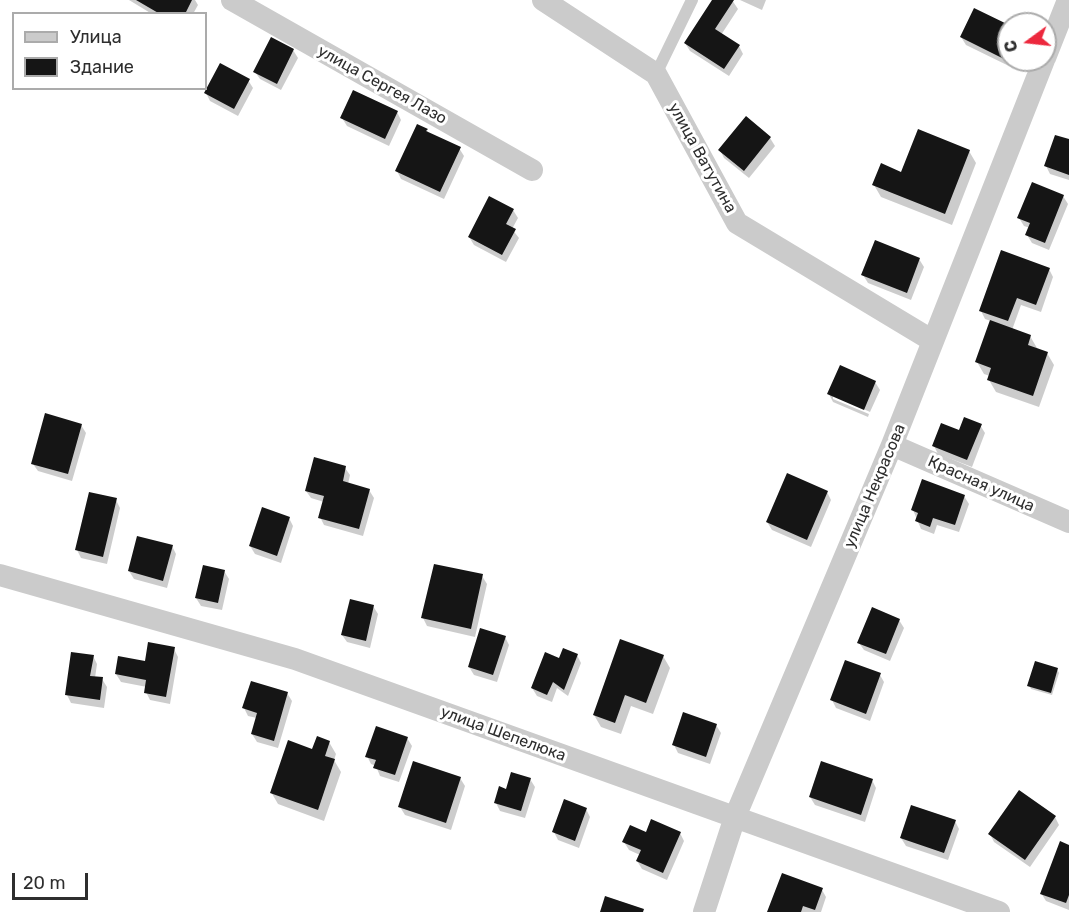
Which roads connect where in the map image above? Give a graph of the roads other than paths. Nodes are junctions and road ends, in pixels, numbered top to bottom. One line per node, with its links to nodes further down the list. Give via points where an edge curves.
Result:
1 (232, 0): 8 (street, улица Сергея Лазо)
2 (543, 0): 7 (street, улица Ватутина)
3 (692, 0): 7 (lane)
4 (1068, 0): 5 (street, улица Некрасова)
5 (1057, 28)
6 (1040, 72): 9 (street, улица Некрасова)
7 (656, 74): 9 (street, улица Ватутина, via 737,223)
8 (532, 170)
9 (933, 341): 10 (street, улица Некрасова)
10 (892, 445): 11 (street, Красная улица); 13 (street, улица Некрасова)
11 (1069, 522)
12 (0, 574): 13 (street, улица Шепелюка, via 295,659)
13 (735, 817): 14 (street, улица Некрасова); 15 (street, улица Шепелюка)
14 (704, 912)
15 (999, 912)

